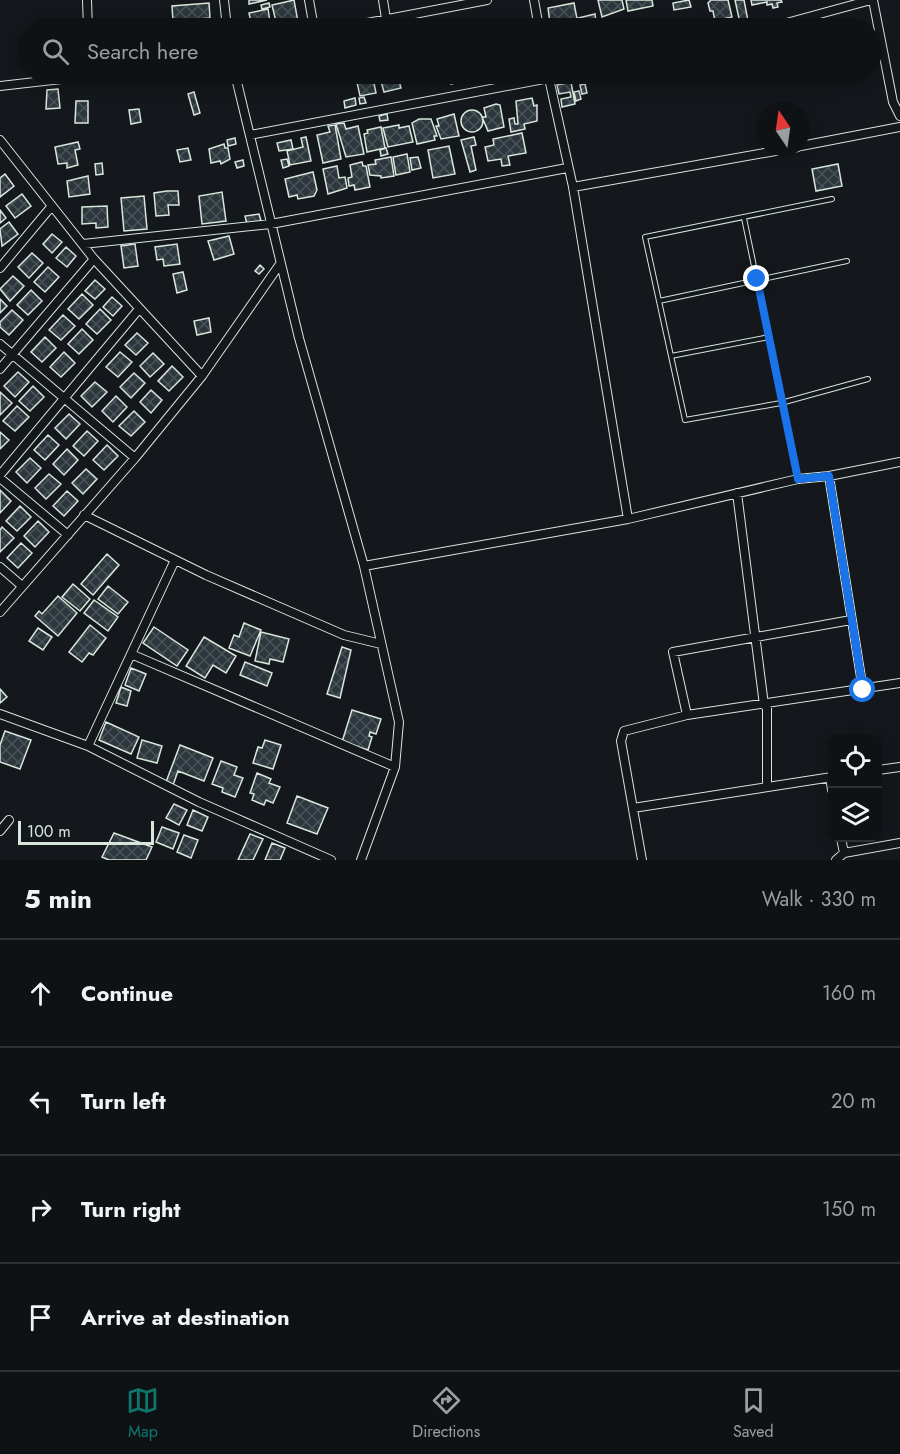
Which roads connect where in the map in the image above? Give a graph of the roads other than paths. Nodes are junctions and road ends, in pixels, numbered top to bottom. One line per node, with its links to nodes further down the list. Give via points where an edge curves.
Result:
1 (87, 0): 9 (street)
2 (224, 0): 10 (street)
3 (309, 0): 11 (street)
4 (383, 0): 12 (street)
5 (487, 0): 8 (street)
6 (534, 0): 14 (street)
7 (872, 0): 15 (street); 16 (street)
8 (458, 3): 13 (street)
9 (88, 18)
10 (226, 18)
11 (312, 18)
12 (386, 18)
13 (390, 18)
14 (537, 18)
15 (805, 18)
16 (876, 18)
17 (882, 49): 23 (street, via 893,102)
18 (18, 84): 22 (street)
19 (237, 84): 25 (street)
20 (508, 84): 25 (street)
21 (551, 84): 29 (street)
22 (0, 86)
23 (900, 116)
24 (900, 128): 27 (street)
25 (250, 135): 34 (street)
26 (0, 140): 32 (street)
27 (810, 145)
28 (756, 155): 30 (street)
29 (567, 168): 30 (street); 34 (street)
30 (573, 188): 59 (street)
31 (832, 199): 33 (lane)
32 (51, 207): 35 (street); 39 (street)
33 (744, 218): 40 (lane); 41 (lane, via 645,237)
34 (271, 224): 35 (street); 38 (street)
35 (83, 244): 36 (street)
36 (94, 259): 42 (street); 45 (street)
37 (847, 261): 40 (lane)
38 (280, 264): 48 (street); 62 (street)
39 (0, 268)
40 (757, 279): 41 (lane); 43 (lane)
41 (659, 301): 46 (lane)
42 (140, 309): 48 (street); 50 (street)
43 (769, 337): 46 (lane); 51 (lane)
44 (0, 344): 45 (street)
45 (12, 355): 47 (street); 50 (street)
46 (671, 356): 51 (lane, via 685,420)
47 (0, 369)
48 (202, 375): 52 (street)
49 (868, 379): 51 (lane)
50 (64, 399): 52 (street); 54 (street)
51 (782, 403): 56 (lane)
52 (135, 458): 58 (street)
53 (900, 462): 55 (street)
54 (0, 476): 60 (street)
55 (829, 476): 56 (street); 66 (street)
56 (798, 479): 57 (street)
57 (737, 493): 59 (street); 67 (street)
58 (84, 515): 60 (street); 61 (street)
59 (628, 519): 62 (street)
60 (68, 535): 64 (street)
61 (175, 560): 68 (street, via 344,635); 69 (street)
62 (364, 566): 68 (street)
63 (0, 567): 64 (street)
64 (22, 586): 65 (street)
65 (0, 612)
66 (851, 620): 67 (street); 71 (street)
67 (754, 638): 72 (street); 74 (street, via 673,652)
68 (381, 644): 76 (street, via 399,722)
69 (131, 654): 75 (street); 76 (street)
70 (900, 683): 71 (street)
71 (863, 690): 72 (street)
72 (765, 704): 74 (street); 80 (street)
73 (0, 714): 75 (street)
74 (687, 715): 81 (street, via 624,731 620,736)
75 (88, 746): 87 (street, via 199,802)
76 (395, 767): 88 (street)
77 (900, 767): 78 (street)
78 (882, 769)
79 (828, 777): 80 (street)
80 (767, 787): 81 (street)
81 (633, 808): 89 (street)
82 (9, 820): 83 (street)
83 (0, 831)
84 (842, 842): 86 (street)
85 (900, 843): 86 (street)
86 (844, 853): 90 (street)
87 (331, 860)
88 (361, 860)
89 (642, 860)
90 (836, 860)

